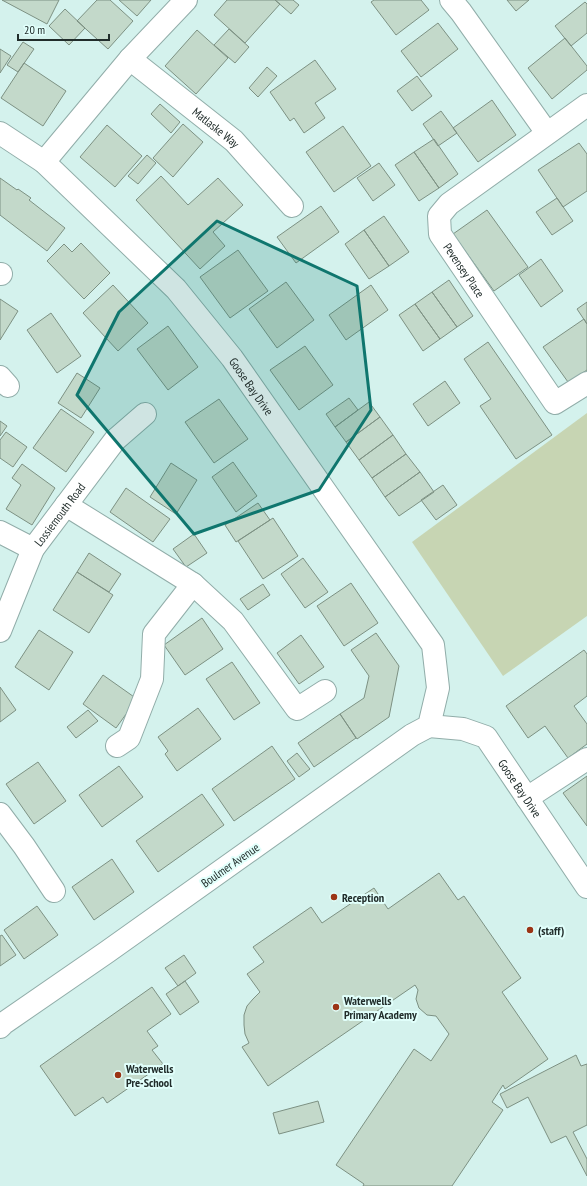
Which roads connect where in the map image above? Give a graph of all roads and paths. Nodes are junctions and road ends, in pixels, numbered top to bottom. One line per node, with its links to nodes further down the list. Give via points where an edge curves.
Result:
1 (186, 0): 3 (street)
2 (451, 0): 6 (street)
3 (130, 59): 7 (street); 8 (street, Matlaske Way, via 234,141)
4 (587, 105): 6 (street, Pevensey Place)
5 (0, 133): 7 (street, Goose Bay Drive)
6 (547, 133): 9 (street, Pevensey Place, via 449,204 439,216 440,234 555,403)
7 (44, 162): 17 (street, Goose Bay Drive, via 176,289 232,358 434,645 438,688)
8 (292, 206)
9 (587, 383)
10 (146, 414): 11 (street, Lossiemouth Road, via 115,440)
11 (66, 505): 13 (street, Lossiemouth Road); 14 (street)
12 (0, 532): 13 (street)
13 (33, 548): 15 (street, Lossiemouth Road)
14 (193, 584): 16 (street, via 233,622 297,709); 18 (street, via 154,634 152,680 129,738)
15 (0, 631)
16 (325, 691)
17 (429, 726): 20 (street, Goose Bay Drive, via 463,728 486,737); 24 (street, Boulmer Avenue, via 412,735)
18 (117, 746)
19 (587, 760): 20 (street)
20 (527, 798): 22 (street, Goose Bay Drive)
21 (0, 814): 23 (street)
22 (587, 887)
23 (54, 890)
24 (0, 1027)

